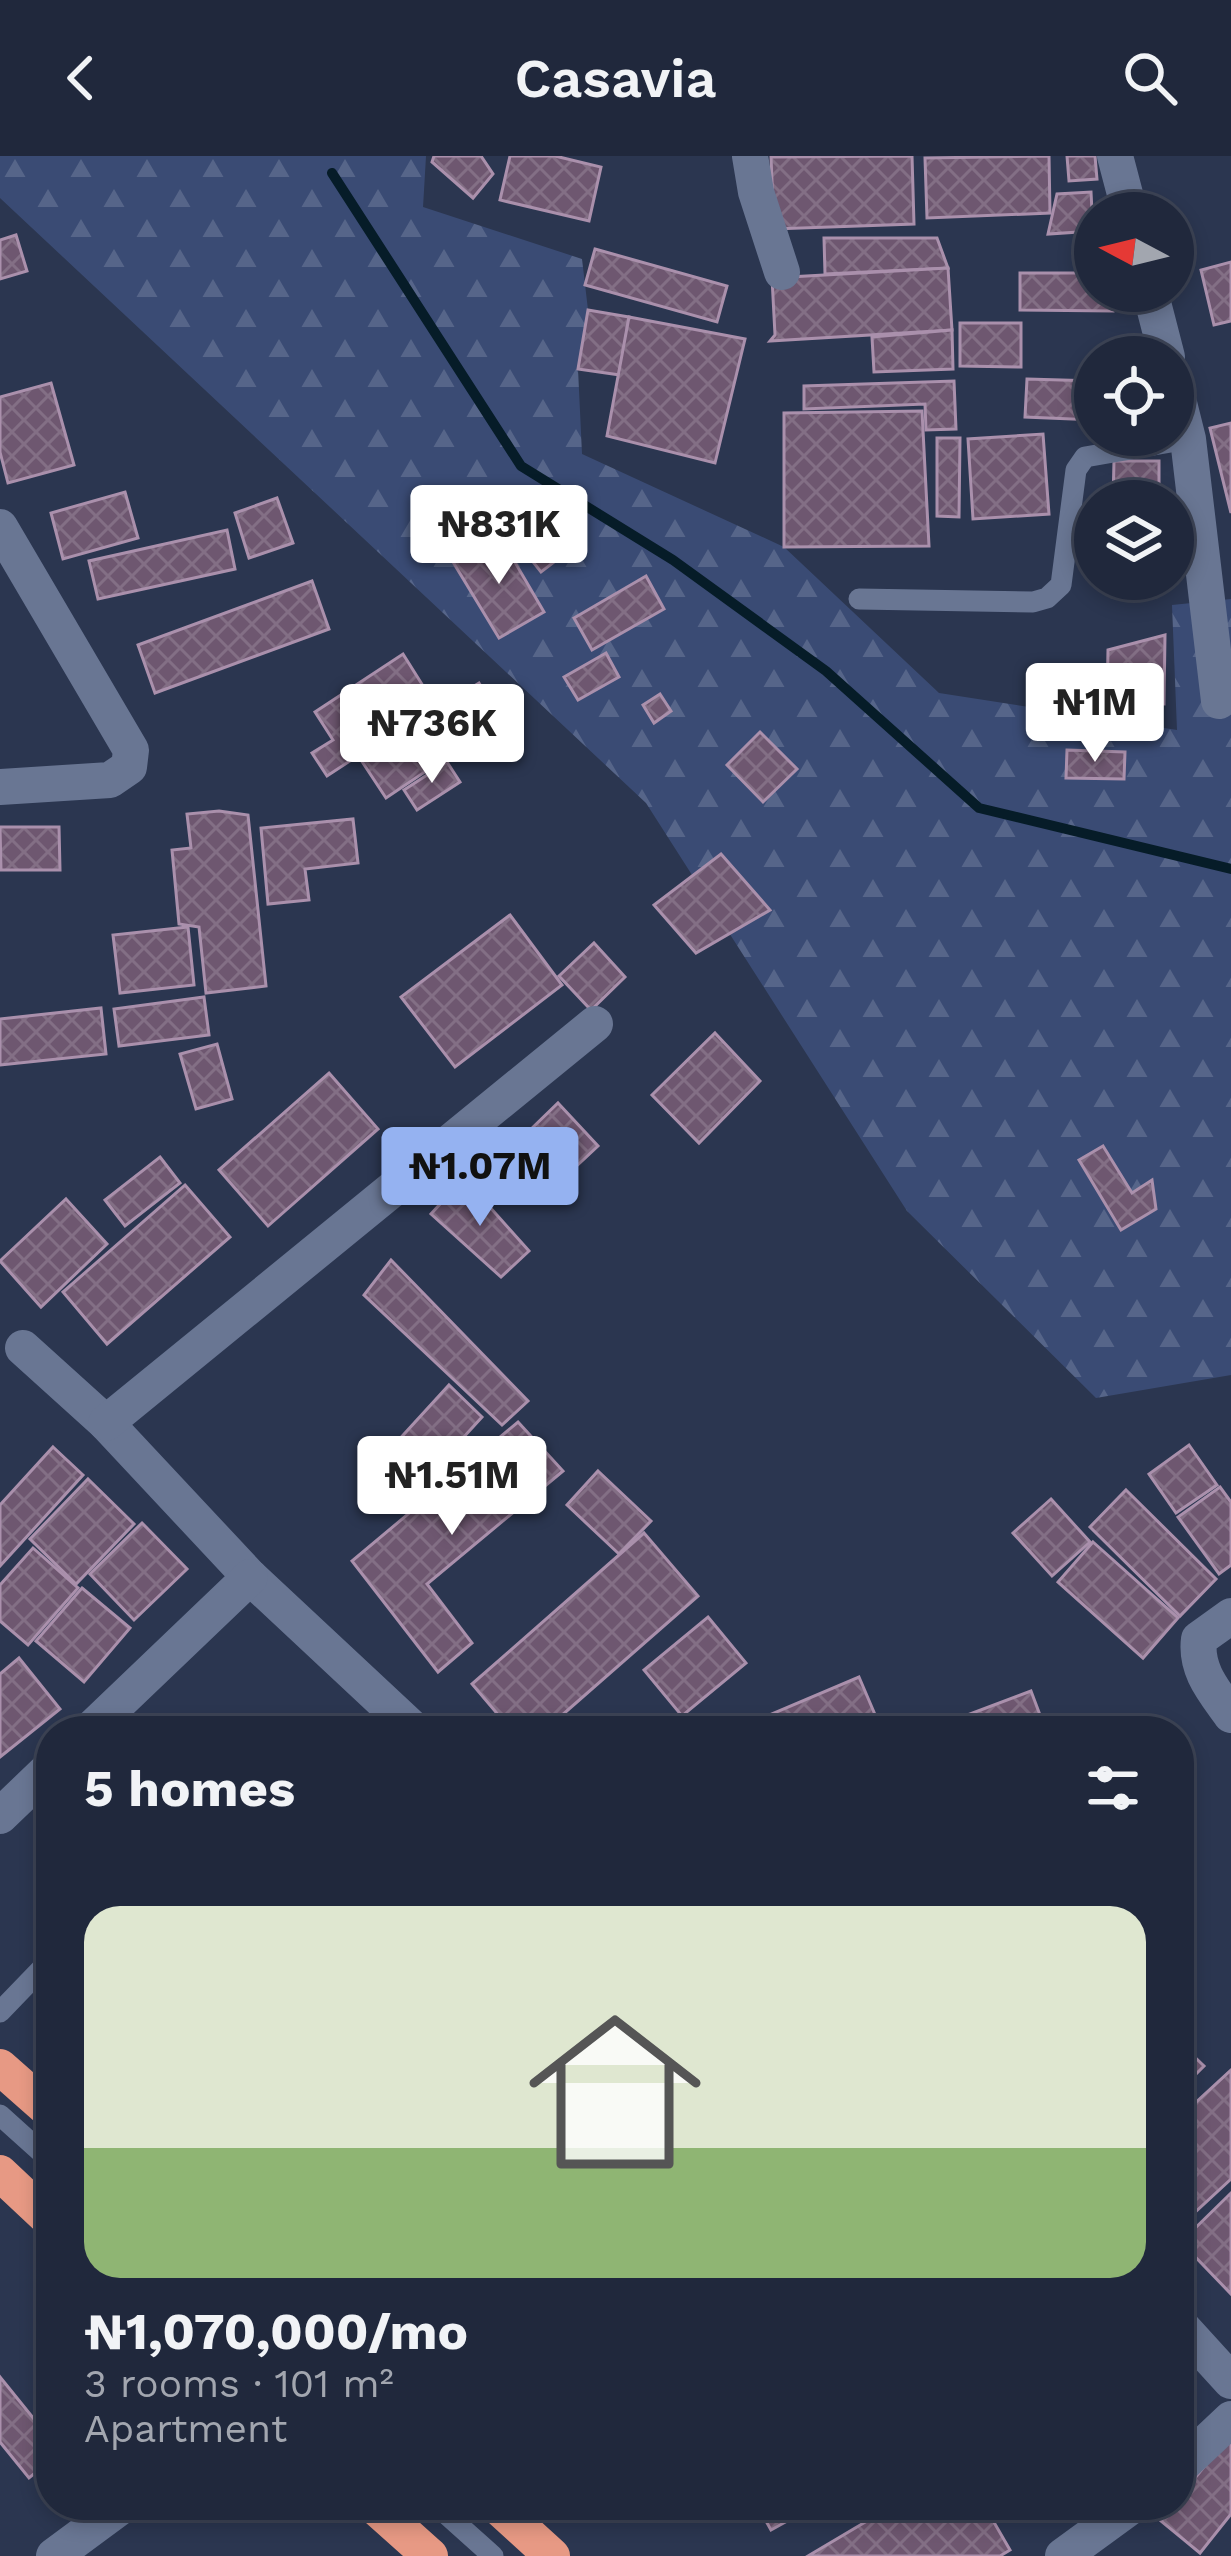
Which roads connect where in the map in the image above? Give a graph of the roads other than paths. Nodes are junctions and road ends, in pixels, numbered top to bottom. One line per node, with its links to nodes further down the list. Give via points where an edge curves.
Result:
1 (750, 156): 4 (street)
2 (1115, 156): 3 (street)
3 (1124, 192)
4 (782, 272)
5 (1091, 456): 8 (lane, via 1076,470 1061,585 1047,598)
6 (1190, 456): 9 (street)
7 (0, 527): 10 (street, via 130,750 129,767 110,780)
8 (859, 599)
9 (1219, 701)
10 (0, 787)
11 (595, 1024): 13 (street)
12 (23, 1348): 13 (street)
13 (106, 1423): 14 (street)
14 (250, 1577): 17 (street); 18 (street)
15 (1231, 1616): 16 (street, via 1199,1640 1197,1656)
16 (1231, 1715)
17 (105, 1716)
18 (399, 1716)
19 (36, 1781): 20 (street)
20 (0, 1816)
21 (36, 1975): 22 (lane)
22 (0, 2012)
23 (0, 2066): 24 (highway)
24 (36, 2098)
25 (0, 2115): 26 (lane)
26 (36, 2147)
27 (5, 2183): 28 (highway)
28 (36, 2209)
29 (1194, 2340): 30 (street)
30 (1231, 2381)
31 (1231, 2419): 32 (street)
32 (1194, 2454)
33 (103, 2520): 38 (street)
34 (390, 2520): 39 (highway)
35 (453, 2520): 40 (lane)
36 (512, 2520): 41 (highway)
37 (1114, 2543): 42 (street)
38 (54, 2556)
39 (430, 2556)
40 (493, 2556)
41 (552, 2556)
42 (1063, 2556)

